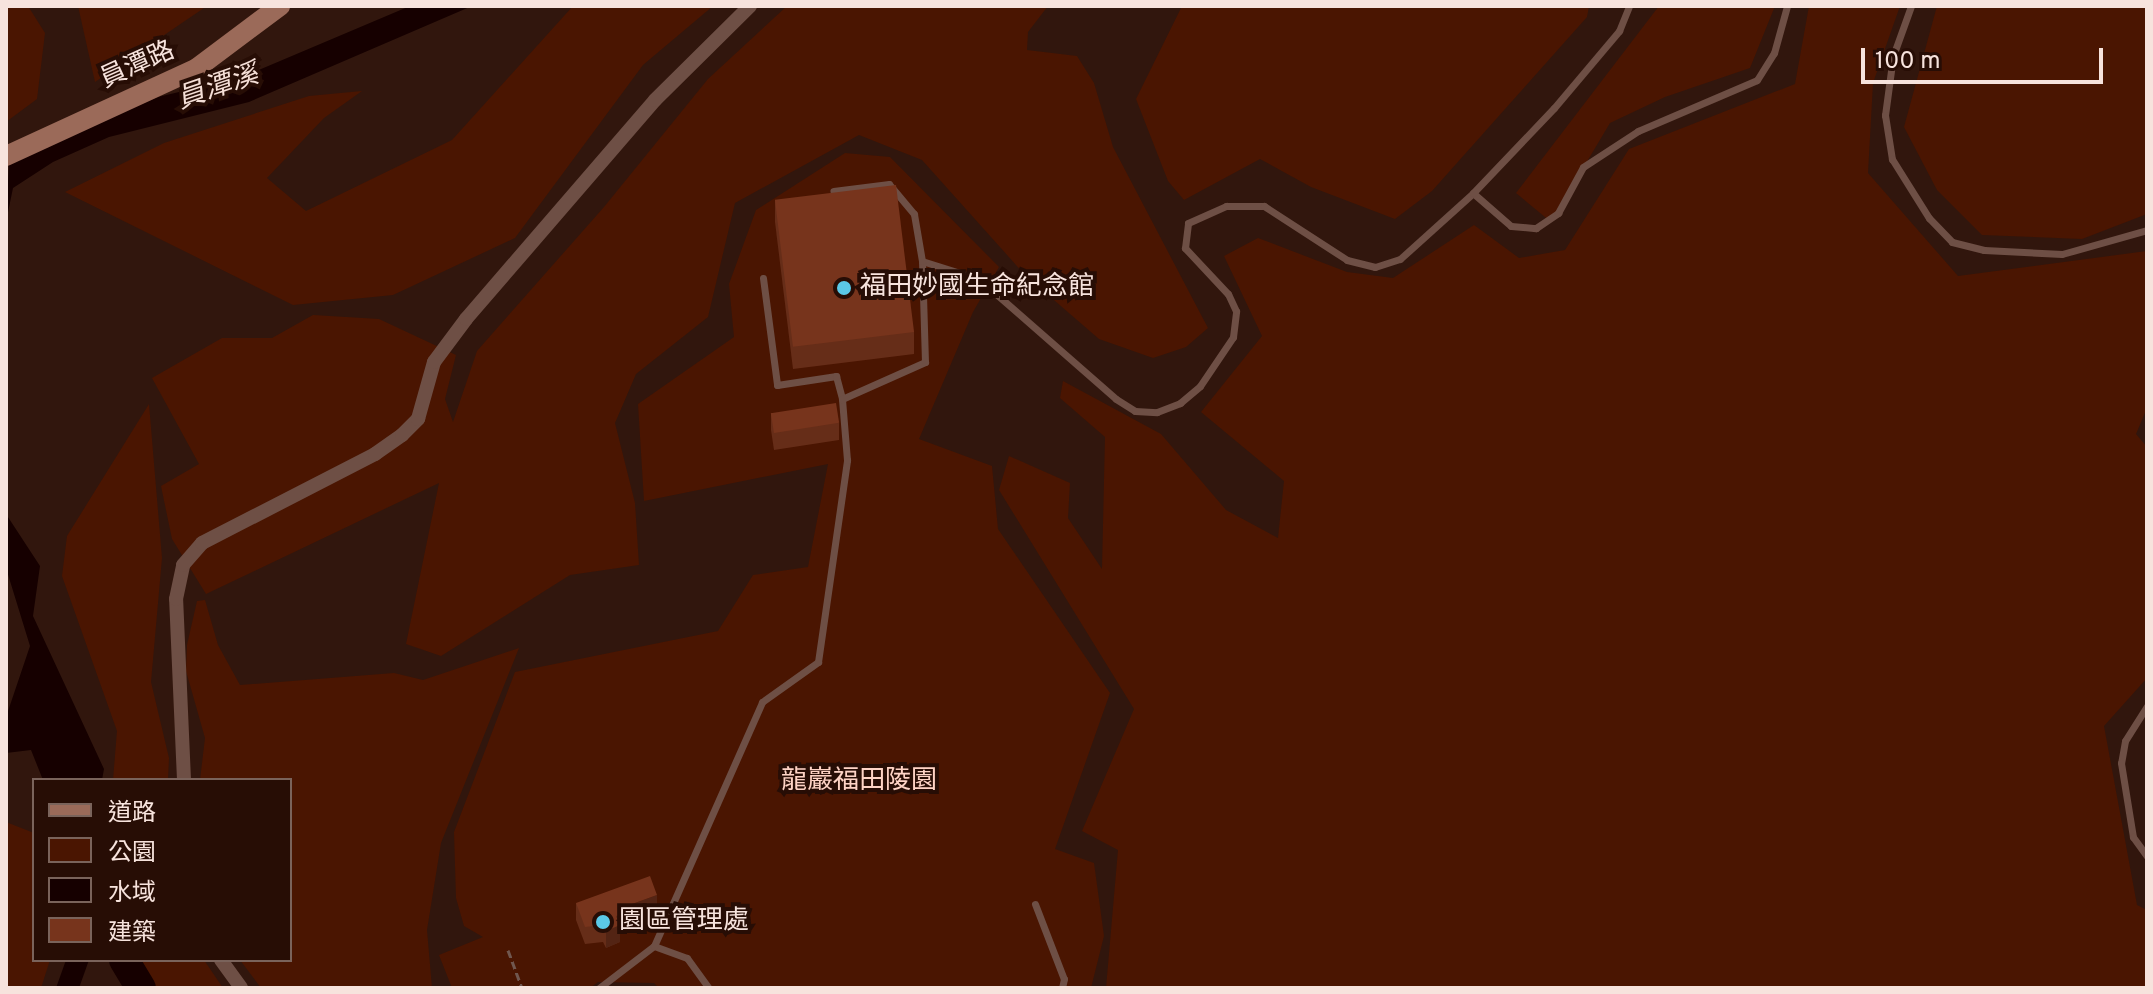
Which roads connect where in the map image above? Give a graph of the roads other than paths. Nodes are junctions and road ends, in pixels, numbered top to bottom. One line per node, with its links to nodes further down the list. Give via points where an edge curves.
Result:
1 (280, 6): 6 (street, 員潭路, via 197,68)
2 (750, 6): 14 (street, via 655,100 466,319 434,362 418,419 410,427 375,454 202,543 183,565 176,599)
3 (1629, 6): 8 (lane, via 1602,52)
4 (1787, 6): 8 (lane, via 1774,53 1757,80 1638,131 1583,167 1558,213 1536,228 1511,226)
5 (1911, 6): 9 (lane, via 1893,56 1885,115 1892,159 1929,218 1952,242 1984,250 2062,254)
6 (6, 156)
7 (833, 191): 10 (lane, via 889,184 914,214)
8 (1473, 193): 10 (lane, via 1400,259 1375,267 1347,260 1264,206 1226,206 1198,215 1183,233 1185,248 1228,294 1236,311 1233,337 1200,386 1180,403 1157,412 1135,411 1116,399 979,279)
9 (2147, 230)
10 (922, 261): 12 (lane, via 925,362)
11 (763, 278): 12 (lane, via 777,385 836,376)
12 (842, 399): 17 (lane, via 847,460 818,662 762,702)
13 (2147, 706): 15 (lane, via 2125,741 2121,763 2133,837)
14 (184, 778)
15 (2147, 856)
16 (1035, 904): 22 (lane, via 1064,979)
17 (654, 946): 20 (lane); 21 (lane, via 687,958)
18 (222, 962): 19 (street)
19 (241, 988)
20 (599, 988)
21 (709, 988)
22 (1062, 988)

